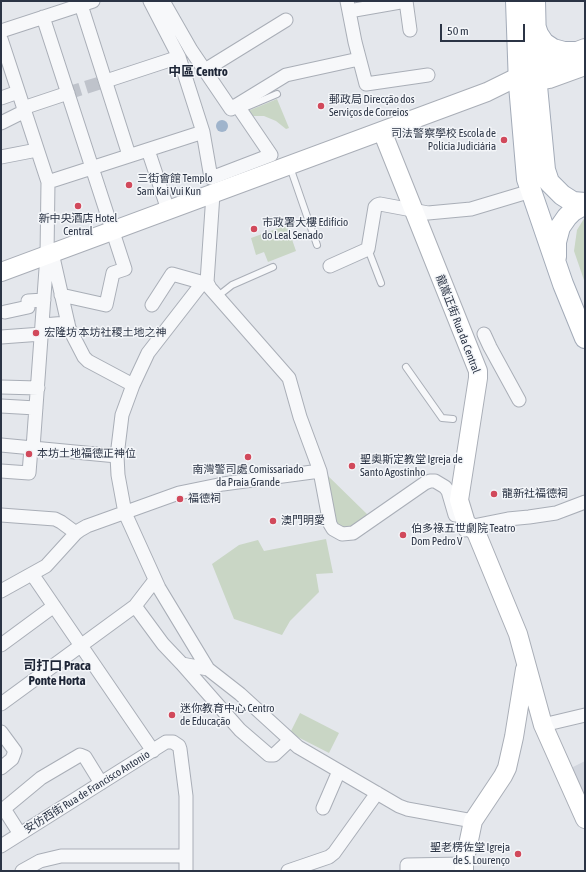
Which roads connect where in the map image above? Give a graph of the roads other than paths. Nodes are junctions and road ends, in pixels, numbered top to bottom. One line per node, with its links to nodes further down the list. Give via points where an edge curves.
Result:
1 (406, 1): 6 (street); 10 (street)
2 (516, 1): 18 (main road)
3 (535, 1): 9 (main road)
4 (156, 2): 14 (street); 16 (street)
5 (87, 3): 7 (street); 19 (street)
6 (348, 6): 15 (street)
7 (43, 17): 11 (street); 21 (street)
8 (286, 20): 16 (street)
9 (534, 24): 13 (main road, via 544,43 553,49); 18 (main road)
10 (410, 30)
11 (1, 31)
12 (1, 39): 20 (street)
13 (581, 55): 18 (street)
14 (179, 57): 19 (street); 28 (street)
15 (359, 59): 17 (street, via 366,84); 24 (street, via 286,75)
16 (204, 70): 24 (street, via 231,109)
17 (428, 75)
18 (528, 78): 27 (street); 37 (main road, via 526,175); 39 (main road, via 549,182 573,202)
19 (106, 81): 31 (street)
20 (18, 92): 23 (street); 25 (street)
21 (68, 94): 25 (street); 34 (street)
22 (277, 94): 24 (lane, via 244,108)
23 (1, 98)
24 (239, 104): 35 (street, via 271,155)
25 (24, 109): 26 (street); 29 (street)
26 (1, 123)
27 (382, 131): 33 (street); 41 (street, 龍嵩正街 Rua da Central)
28 (203, 132): 30 (street); 35 (street, via 211,178)
29 (37, 150): 32 (street); 36 (street)
30 (148, 150): 31 (street); 40 (street)
31 (130, 155): 34 (street)
32 (1, 158)
33 (289, 165): 35 (street); 43 (lane)
34 (92, 167): 36 (street); 42 (street)
35 (239, 176): 38 (street)
36 (48, 182): 45 (street)
37 (531, 192): 41 (street, via 471,209 428,213); 47 (main road)
38 (213, 194): 40 (street); 50 (street)
39 (585, 204): 47 (main road, via 567,217 559,231 556,247)
40 (168, 210): 42 (street)
41 (414, 211): 44 (street, via 377,205); 63 (street, 龍嵩正街 Rua da Central)
42 (113, 231): 45 (street); 52 (street, via 125,269 113,273 106,306)
43 (317, 245)
44 (368, 249): 46 (street); 51 (lane)
45 (50, 254): 49 (street); 52 (street); 54 (street)
46 (330, 266)
47 (557, 266): 61 (main road)
48 (273, 267): 53 (lane, via 232,285)
49 (1, 272)
50 (206, 282): 53 (street); 55 (street, via 172,274); 65 (street, via 200,286 148,353)
51 (382, 282)
52 (61, 295): 57 (street)
53 (218, 296): 76 (street, via 289,378)
54 (44, 300): 56 (street, via 28,301 28,307); 58 (street)
55 (152, 305)
56 (5, 312)
57 (68, 323): 58 (street); 65 (street, via 88,361)
58 (42, 329): 60 (street); 67 (street)
59 (484, 334): 62 (street)
60 (1, 338)
61 (585, 338)
62 (493, 353): 63 (street); 68 (street)
63 (474, 361): 80 (street, 龍嵩正街 Rua da Central, via 478,378 468,422 459,500 466,523)
64 (406, 367): 71 (lane, via 442,418)
65 (133, 384): 74 (street, via 122,415)
66 (1, 387): 67 (street)
67 (38, 388): 70 (street)
68 (519, 400)
69 (1, 406): 70 (street)
70 (36, 408): 73 (street)
71 (453, 419)
72 (1, 445): 73 (street)
73 (32, 448): 74 (street); 75 (street, via 29,473)
74 (118, 456): 78 (street, via 118,475)
75 (1, 470)
76 (320, 471): 78 (street, via 223,484 179,493); 80 (street, via 330,524 342,534 353,533 425,482 436,481 448,492 459,527 463,530)
77 (585, 502): 80 (street, via 556,513)
78 (125, 513): 81 (street); 83 (street)
79 (1, 515): 81 (street, via 55,519)
80 (471, 527): 89 (street, 龍嵩正街 Rua da Central, via 476,532 518,634)
81 (76, 533): 82 (street, via 50,563)
82 (32, 574): 84 (street); 85 (street)
83 (155, 580): 86 (street); 91 (street)
84 (1, 591)
85 (54, 606): 87 (street); 88 (street)
86 (135, 606): 88 (street); 90 (street, via 163,644)
87 (1, 645)
88 (81, 645): 92 (street); 98 (street)
89 (526, 661): 94 (street, 龍嵩正街 Rua da Central); 96 (street)
90 (182, 664): 91 (street); 97 (street, via 240,730 269,754 274,755)
91 (208, 669): 97 (street, via 240,694)
92 (1, 704)
93 (585, 715): 94 (street)
94 (543, 725): 96 (street, via 529,725); 104 (street, 龍嵩正街 Rua da Central)
95 (1, 732): 99 (street, via 15,751 14,756)
96 (514, 737): 105 (street, via 503,776)
97 (290, 740): 100 (street)
98 (153, 751): 101 (street, 安仿西街 Rua de Francisco Antonio); 108 (street, 安仿西街 Rua de Francisco Antonio, via 166,742 173,742 180,749 186,796)
99 (1, 768)
100 (339, 771): 102 (street); 103 (street)
101 (101, 783): 106 (street, 安仿西街 Rua de Francisco Antonio); 106 (street, via 85,757 80,755 41,778 6,807 6,812)
102 (377, 793): 105 (street, via 407,809); 112 (street, via 334,853)
103 (323, 808)
104 (585, 819)
105 (473, 821): 109 (street)
106 (20, 834): 107 (street, 安仿西街 Rua de Francisco Antonio)
107 (1, 846)
108 (186, 856): 110 (street, via 61,856 40,861); 111 (street)
109 (464, 867): 113 (street, via 407,865)
110 (22, 871)
111 (186, 871)
112 (288, 871)
113 (407, 871)

